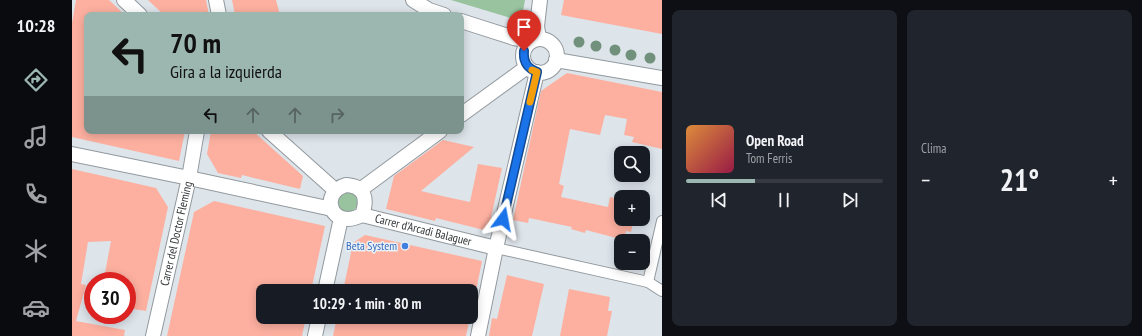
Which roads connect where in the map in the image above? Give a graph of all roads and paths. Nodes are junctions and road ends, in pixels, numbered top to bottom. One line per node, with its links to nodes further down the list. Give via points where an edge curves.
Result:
1 (124, 0): 5 (street)
2 (216, 0): 6 (street)
3 (413, 0): 7 (street)
4 (540, 0): 9 (street)
5 (137, 12)
6 (218, 12)
7 (435, 12)
8 (464, 21): 9 (street, via 514,38)
9 (535, 40): 10 (street, via 545,40 551,44 556,52); 11 (street, via 527,44 523,60)
10 (556, 60): 11 (street, via 545,72); 12 (street)
11 (532, 69): 13 (street); 24 (street)
12 (662, 78)
13 (464, 113)
14 (196, 134): 18 (street, Carrer del Doctor Fleming)
15 (272, 134): 19 (street)
16 (436, 134): 20 (street)
17 (72, 154): 18 (street)
18 (189, 178): 21 (street); 29 (street, Carrer del Doctor Fleming)
19 (336, 190): 20 (street, via 352,185); 21 (street, via 331,198)
20 (360, 190): 22 (street, via 365,198)
21 (336, 214): 22 (street, via 348,220); 26 (street)
22 (362, 215): 24 (street, Carrer d'Arcadi Balaguer)
23 (662, 221): 25 (street)
24 (496, 248): 25 (street, Carrer d'Arcadi Balaguer); 31 (street)
25 (648, 282): 27 (street)
26 (326, 284)
27 (662, 291)
28 (318, 324): 30 (street)
29 (153, 336)
30 (315, 336)
31 (478, 336)

